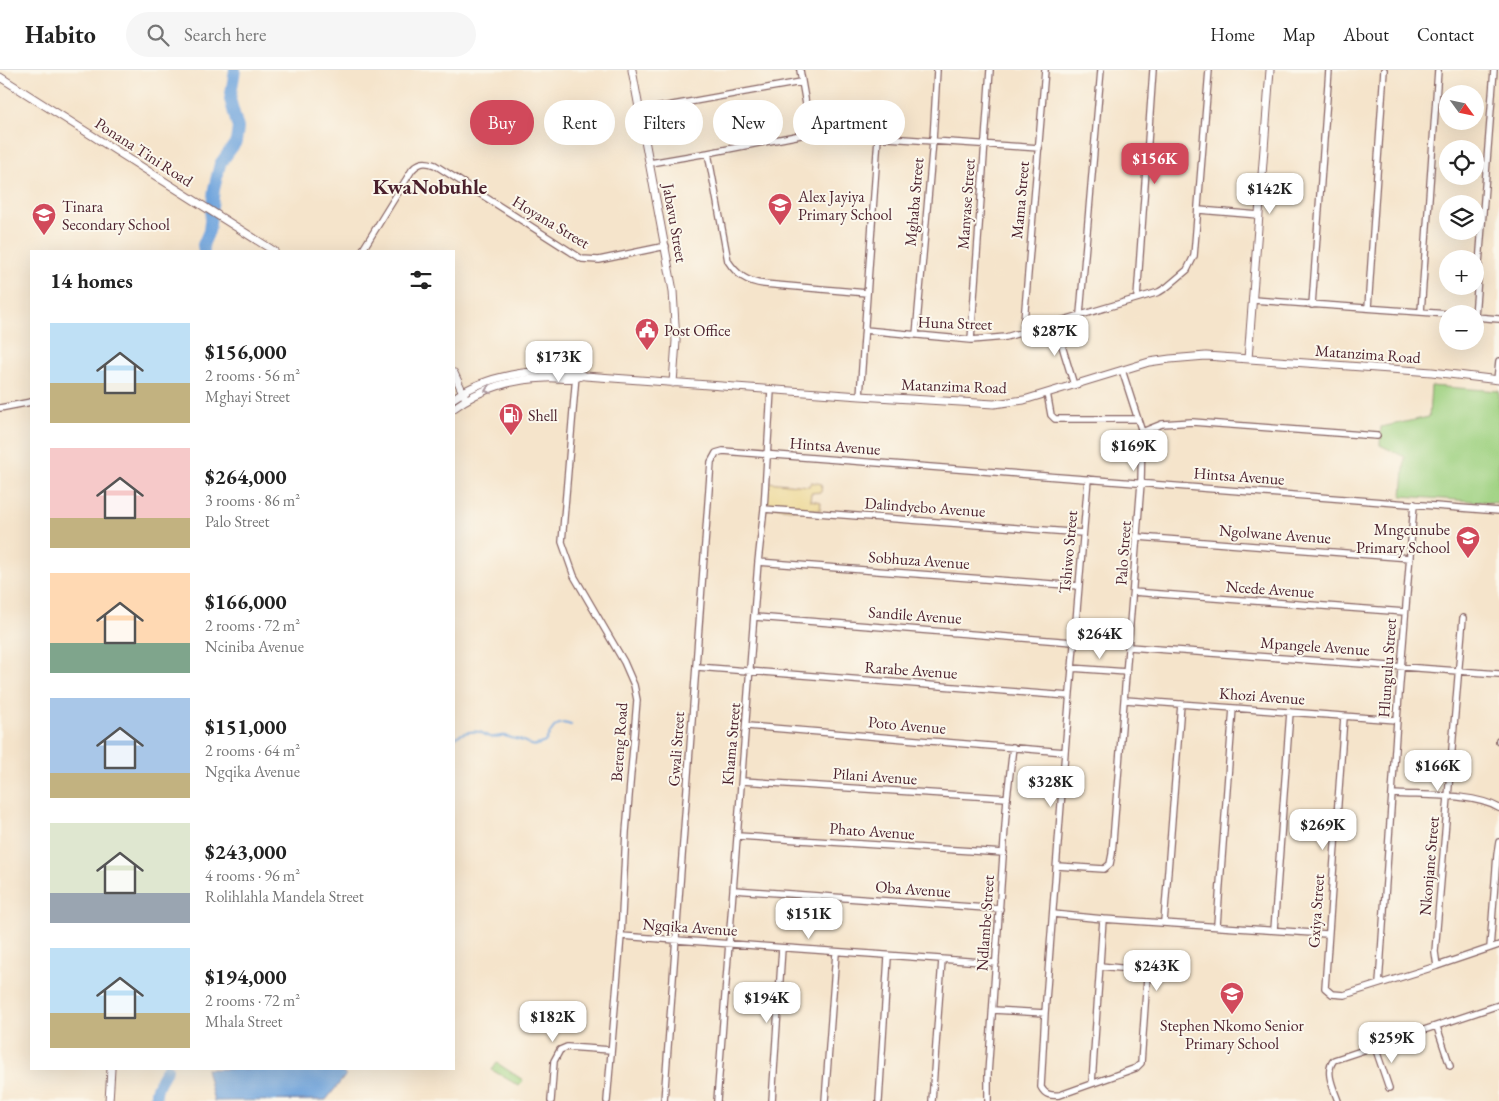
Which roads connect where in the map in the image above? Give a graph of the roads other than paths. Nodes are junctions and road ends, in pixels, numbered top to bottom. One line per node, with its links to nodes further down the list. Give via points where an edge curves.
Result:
1 (632, 70): 16 (street, Jabavu Street)
2 (800, 70): 15 (street)
3 (937, 70): 21 (street, Mghaba Street)
4 (990, 70): 22 (street, Manyase Street)
5 (1045, 70): 25 (street, Mama Street)
6 (1101, 70): 41 (street)
7 (1153, 70): 34 (street)
8 (1209, 70): 28 (street, Huna Street)
9 (1270, 70): 29 (street)
10 (1329, 70): 36 (street)
11 (1384, 70): 38 (street)
12 (1438, 70): 39 (street)
13 (1494, 70): 37 (street)
14 (0, 76): 31 (street, Ponana Tini Road)
15 (802, 82): 17 (street); 18 (street)
16 (637, 100)
17 (701, 100)
18 (805, 100)
19 (793, 136): 26 (street)
20 (905, 139): 21 (street)
21 (933, 141): 22 (street); 47 (street, Mghaba Street)
22 (985, 144): 25 (street); 48 (street, Manyase Street)
23 (646, 145): 27 (street, Jabavu Street)
24 (878, 145): 33 (street)
25 (1039, 148): 46 (street, Mama Street)
26 (708, 153): 27 (street); 33 (street, via 728,261 739,275 755,283)
27 (650, 163): 30 (street, Jabavu Street)
28 (1199, 210): 29 (street); 34 (street, Huna Street, via 1194,256 1187,270 1167,288)
29 (1259, 215): 35 (street)
30 (666, 246): 32 (street, Hoyana Street, via 599,260 582,259 428,162 412,170); 55 (street, Jabavu Street, via 676,322)
31 (272, 250)
32 (363, 250)
33 (867, 293): 45 (street)
34 (1137, 298): 41 (street, Huna Street)
35 (1252, 300): 36 (street); 49 (street)
36 (1312, 305): 38 (street)
37 (1476, 305)
38 (1368, 308): 39 (street)
39 (1421, 312): 40 (street)
40 (1439, 313)
41 (1080, 314): 44 (street, Huna Street)
42 (1484, 318): 43 (street)
43 (1499, 319)
44 (1055, 323): 46 (street, Huna Street); 56 (street)
45 (865, 330): 47 (street, Huna Street); 60 (street)
46 (1023, 333): 48 (street, Huna Street)
47 (916, 335): 48 (street, Huna Street)
48 (971, 340)
49 (1248, 359): 51 (street, Matanzima Road, via 1170,358); 54 (street, Matanzima Road)
50 (1499, 362): 54 (street)
51 (1122, 370): 56 (street, Matanzima Road); 65 (street, Palo Street)
52 (455, 374): 59 (street)
53 (578, 375): 55 (street, Matanzima Road); 59 (street, Matanzima Road, via 532,372 509,375 481,384); 119 (street, Bereng Road, via 562,542 574,576 624,662 637,700)
54 (1498, 380)
55 (672, 383): 57 (street, Matanzima Road)
56 (1074, 385): 58 (street, Matanzima Road)
57 (772, 390): 60 (street, Matanzima Road); 68 (street, Khama Street)
58 (1046, 393): 60 (street, Matanzima Road, via 994,404); 65 (street, via 1055,419)
59 (465, 395): 61 (street, Matanzima Road); 63 (street, Matanzima Road)
60 (860, 396)
61 (455, 398)
62 (30, 402): 64 (street)
63 (455, 407)
64 (0, 408)
65 (1137, 419): 66 (street, Palo Street)
66 (1142, 432): 67 (street, via 1171,422 1192,422); 70 (street, Palo Street)
67 (1377, 436)
68 (768, 454): 69 (street, Hintsa Avenue); 72 (street, Khama Street); 86 (street, Gwali Street, via 718,452 712,458)
69 (1088, 479): 70 (street, Hintsa Avenue); 74 (street, Tshiwo Street)
70 (1142, 483): 71 (street, Hintsa Avenue); 75 (street, Palo Street)
71 (1414, 504): 73 (street, Hintsa Avenue); 76 (street, Hlungulu Street)
72 (764, 509): 74 (street, Dalindyebo Avenue); 77 (street, Khama Street)
73 (1499, 511)
74 (1083, 533): 78 (street, Tshiwo Street)
75 (1138, 537): 76 (street, Ngolwane Avenue); 79 (street, Palo Street)
76 (1410, 558): 80 (street, Hlungulu Street)
77 (758, 562): 78 (street, Sobhuza Avenue); 81 (street, Khama Street)
78 (1079, 586): 83 (street, Tshiwo Street)
79 (1133, 592): 80 (street, Ncede Avenue); 84 (street, Palo Street)
80 (1405, 612): 85 (street, Hlungulu Street)
81 (755, 617): 83 (street, Sandile Avenue); 88 (street, Khama Street)
82 (1463, 618): 89 (street, Nkonjane Street)
83 (1073, 642): 87 (street, Tshiwo Street)
84 (1129, 647): 85 (street, Mpangele Avenue); 90 (street, Palo Street)
85 (1401, 666): 89 (street, Mpangele Avenue); 98 (street, Hlungulu Street)
86 (697, 667): 88 (street, Rarabe Avenue); 120 (street, Gwali Street)
87 (1071, 668): 90 (street); 92 (street, Tshiwo Street)
88 (750, 671): 92 (street, Rarabe Avenue); 99 (street, Khama Street)
89 (1457, 671): 91 (street, Mpangele Avenue); 104 (street, Nkonjane Street)
90 (1127, 672): 93 (street, Palo Street)
91 (1499, 674)
92 (1069, 696): 101 (street, Tshiwo Street)
93 (1126, 700): 94 (street, Khozi Avenue); 110 (street, Palo Street, via 1110,864 1100,870)
94 (1181, 704): 95 (street, Khozi Avenue); 115 (street)
95 (1233, 708): 96 (street, Khozi Avenue); 116 (street)
96 (1290, 712): 97 (street, Khozi Avenue); 117 (street)
97 (1344, 717): 98 (street, Khozi Avenue); 118 (street, Gxiya Street)
98 (1397, 720): 103 (street, Hlungulu Street)
99 (747, 726): 100 (street, Poto Avenue); 102 (street, Khama Street)
100 (1013, 747): 101 (street, Poto Avenue); 105 (street, Ndlambe Street)
101 (1065, 752): 110 (street, Tshiwo Street)
102 (742, 781): 105 (street, Pilani Avenue); 107 (street, Khama Street)
103 (1393, 794): 104 (street); 131 (street, Hlungulu Street)
104 (1448, 796): 106 (street, via 1479,800); 130 (street, Nkonjane Street)
105 (1007, 798): 109 (street, Ndlambe Street)
106 (1499, 808)
107 (738, 836): 109 (street, Phato Avenue); 111 (street, Khama Street)
108 (1499, 842): 124 (street)
109 (1004, 854): 112 (street, Ndlambe Street)
110 (1057, 866): 113 (street, Tshiwo Street)
111 (734, 890): 112 (street, Oba Avenue); 121 (street, Khama Street)
112 (1000, 909): 128 (street, Ndlambe Street)
113 (1053, 914): 114 (street); 134 (street, Tshiwo Street)
114 (1103, 919): 115 (street); 129 (street)
115 (1164, 922): 116 (street)
116 (1217, 926): 117 (street)
117 (1274, 930): 118 (street)
118 (1328, 934): 131 (street, Gxiya Street, via 1324,986 1332,994 1341,995)
119 (621, 936): 120 (street, Ngqika Avenue); 137 (street, Bereng Road)
120 (676, 940): 121 (street, Ngqika Avenue); 145 (street, Gwali Street)
121 (730, 944): 123 (street, Ngqika Avenue); 146 (street, Khama Street)
122 (1499, 945): 124 (street)
123 (782, 948): 125 (street, Ngqika Avenue); 147 (street)
124 (1490, 948): 130 (street)
125 (836, 952): 126 (street, Ngqika Avenue); 148 (street)
126 (888, 957): 127 (street, Ngqika Avenue); 149 (street)
127 (942, 960): 128 (street, Ngqika Avenue); 150 (street)
128 (996, 963): 133 (street, Ndlambe Street)
129 (1100, 966): 140 (street); 140 (street, via 1140,970 1148,980 1141,1063 1136,1068)
130 (1436, 966): 131 (street)
131 (1379, 984)
132 (1499, 1006): 135 (street)
133 (993, 1010): 134 (street); 151 (street, Ndlambe Street)
134 (1045, 1013): 140 (street, Tshiwo Street, via 1041,1088 1046,1094 1055,1096)
135 (1437, 1027): 136 (street); 138 (street)
136 (1375, 1047): 141 (street); 152 (street, via 1341,1057 1330,1064 1329,1074)
137 (611, 1050): 143 (street, via 568,1047 560,1050 554,1061); 144 (street, Bereng Road)
138 (1450, 1066)
139 (111, 1070): 142 (street)
140 (1092, 1083)
141 (1389, 1088)
142 (109, 1101)
143 (551, 1101)
144 (607, 1101)
145 (664, 1101)
146 (717, 1101)
147 (772, 1101)
148 (826, 1101)
149 (879, 1101)
150 (932, 1101)
151 (988, 1101)
152 (1338, 1101)

